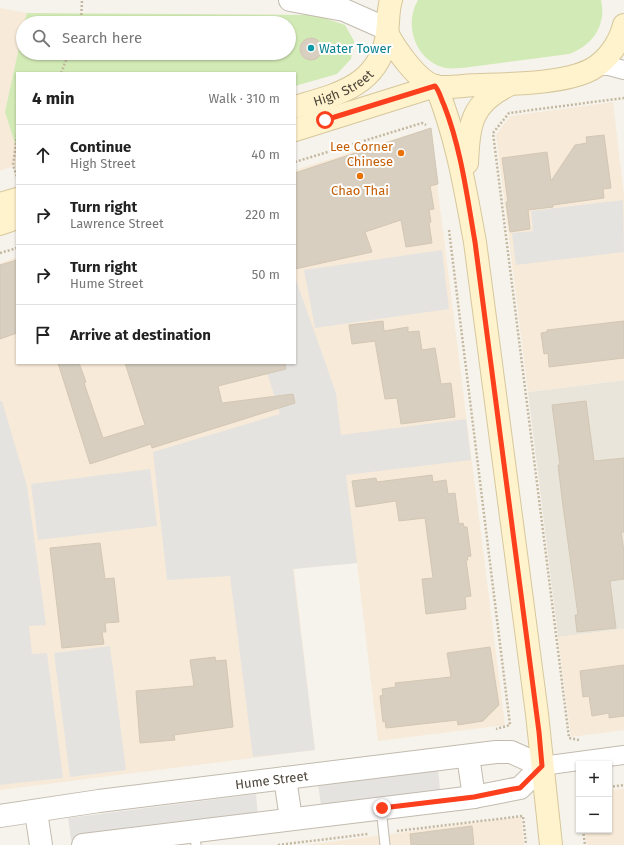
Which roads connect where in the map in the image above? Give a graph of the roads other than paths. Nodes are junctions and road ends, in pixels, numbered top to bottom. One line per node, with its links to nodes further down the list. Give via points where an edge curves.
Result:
1 (290, 0): 4 (street, via 344,10)
2 (391, 0): 4 (main road, High Street)
3 (624, 25): 6 (main road, via 618,40)
4 (387, 31): 9 (main road, via 393,45 411,67); 10 (main road, High Street, via 376,65 360,82 346,90)
5 (624, 41): 6 (main road)
6 (602, 61): 7 (street); 8 (main road, via 588,71 570,76)
7 (624, 70)
8 (510, 84): 9 (main road, High Street); 12 (main road, via 488,96 476,113 469,141)
9 (435, 86): 11 (main road, High Street); 12 (main road, via 452,126)
10 (296, 107)
11 (296, 130)
12 (466, 190): 19 (main road, via 475,242)
13 (16, 199): 14 (main road)
14 (0, 204)
15 (16, 218): 16 (main road)
16 (0, 224)
17 (624, 755): 19 (street)
18 (468, 756): 19 (street, Hume Street, via 511,752); 20 (street, Hume Street); 21 (street)
19 (542, 766): 21 (street, via 520,788); 30 (main road)
20 (285, 778): 23 (street, Hume Street, via 100,801); 25 (street)
21 (474, 797): 22 (street)
22 (382, 808): 25 (street); 29 (lane)
23 (36, 812): 24 (street, Hume Street); 27 (street)
24 (0, 816)
25 (291, 819): 26 (street)
26 (195, 838): 28 (street)
27 (41, 845)
28 (83, 845)
29 (385, 845)
30 (551, 845)

